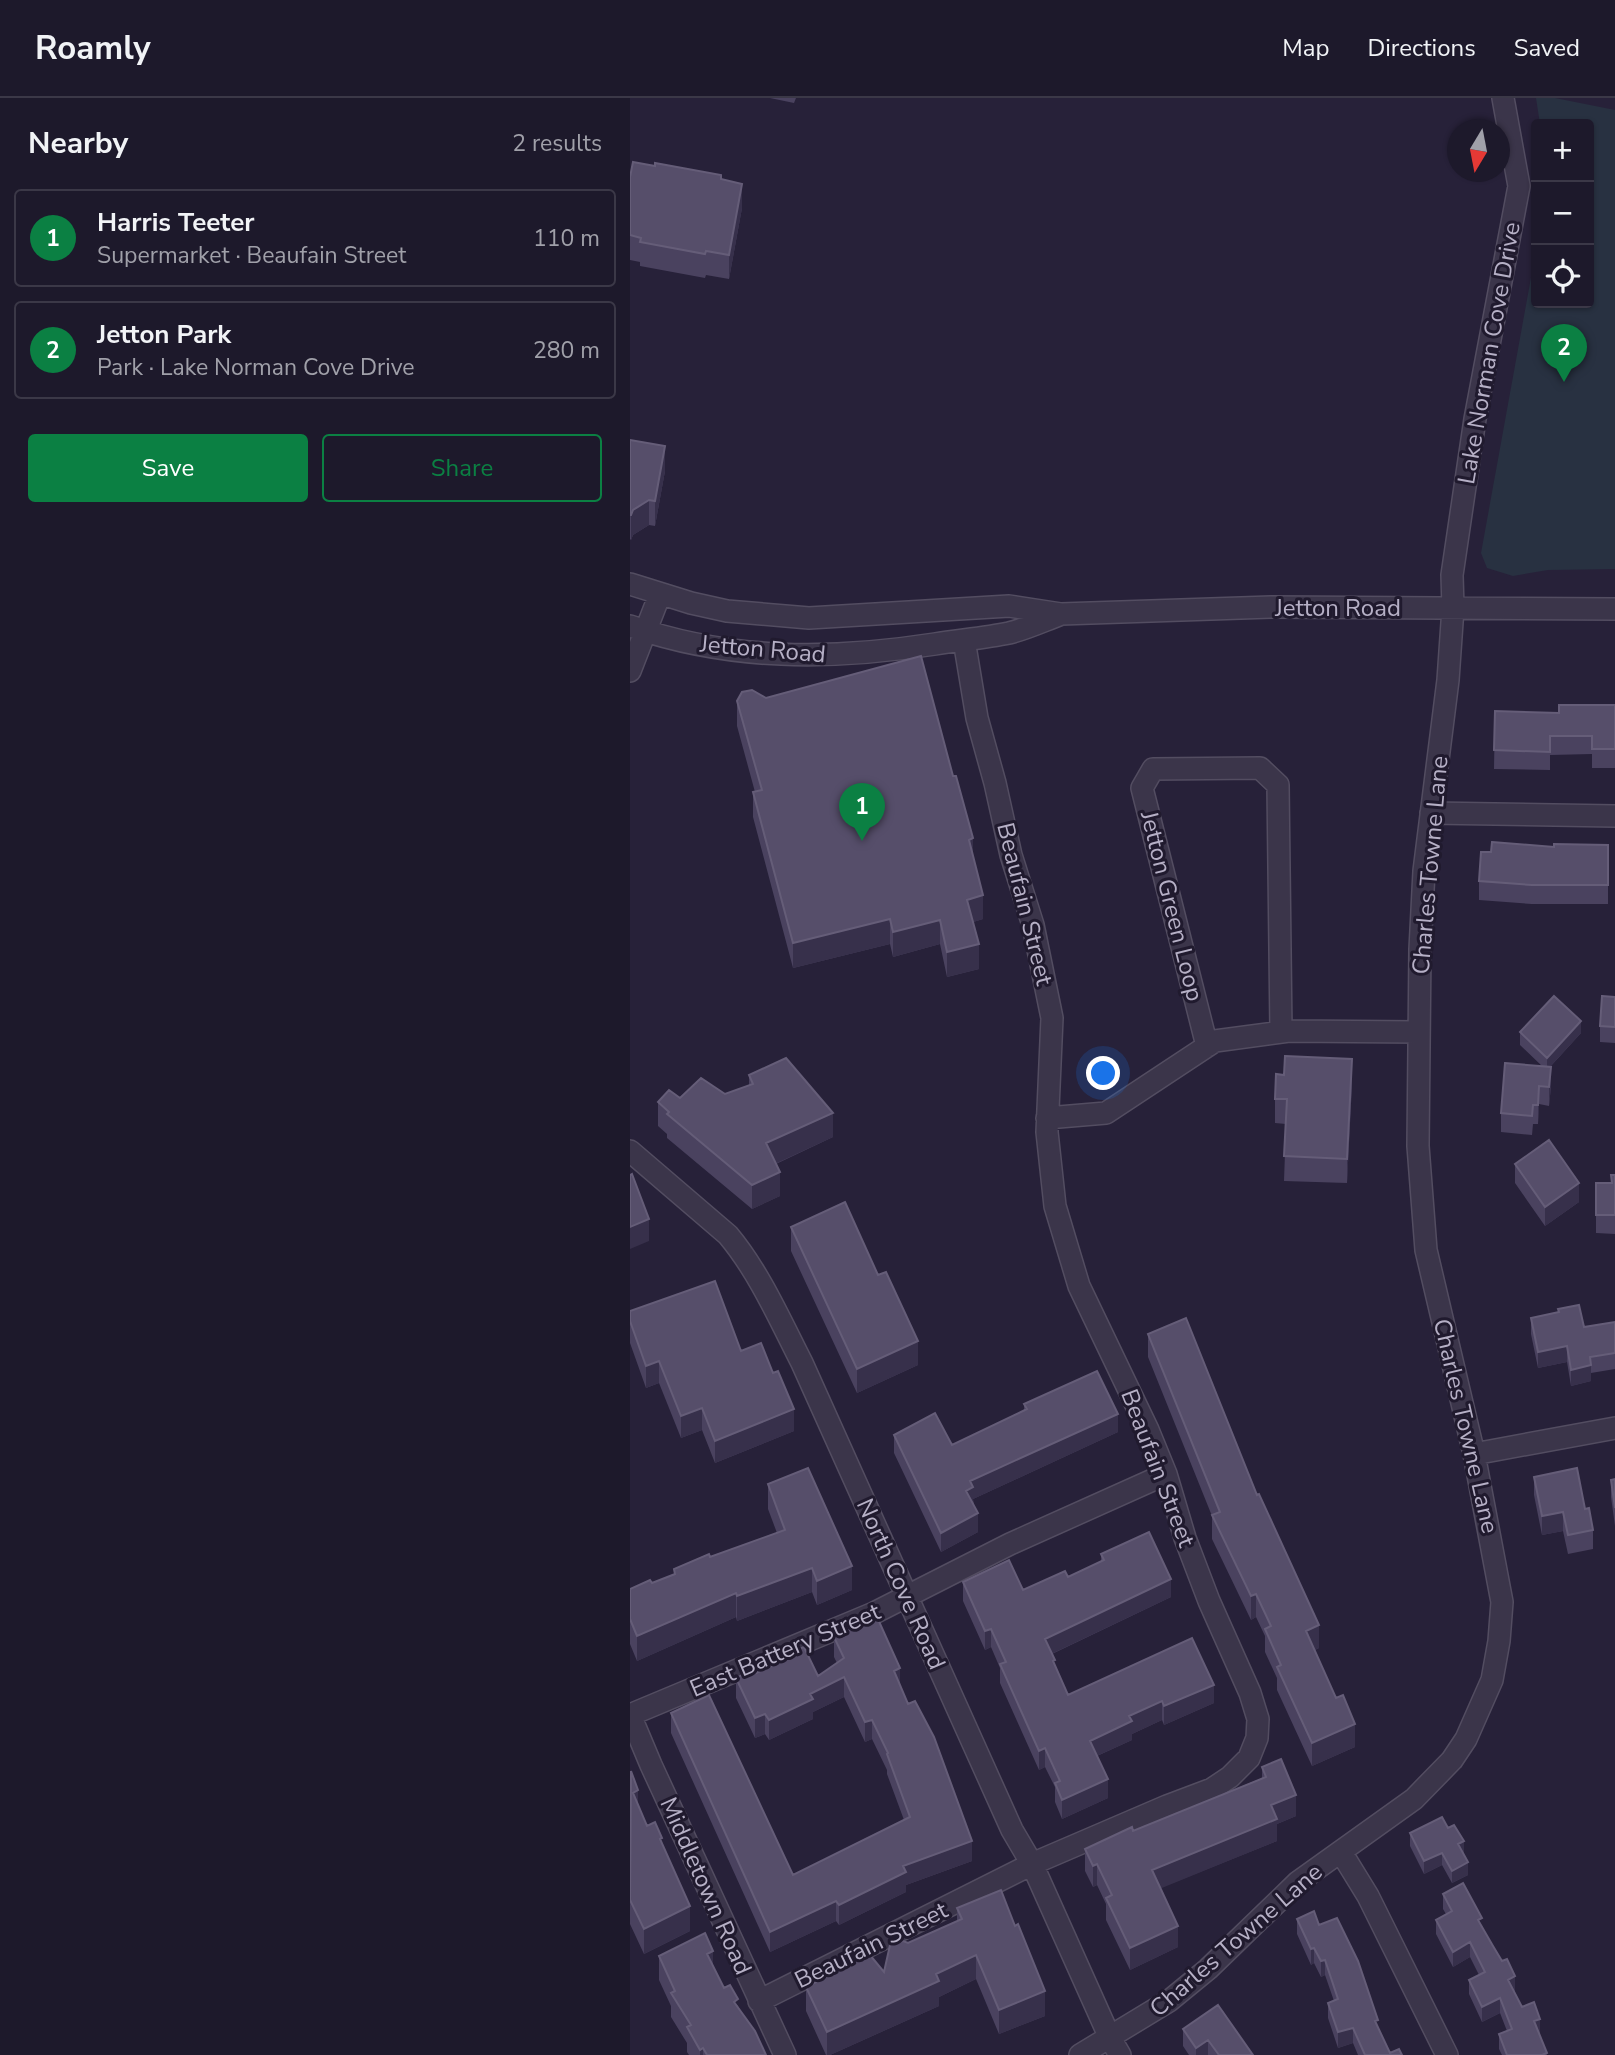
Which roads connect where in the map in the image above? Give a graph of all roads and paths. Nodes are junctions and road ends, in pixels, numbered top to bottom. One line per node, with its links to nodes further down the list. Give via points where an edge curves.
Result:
1 (1503, 98): 4 (street, Lake Norman Cove Drive, via 1519,186 1475,419 1452,575)
2 (630, 584): 3 (street, Jetton Road)
3 (660, 594): 6 (street, Jetton Road, via 727,611 774,616 864,616 1009,606); 7 (street)
4 (1453, 608): 5 (street, Jetton Road); 6 (street, Jetton Road, via 1272,607); 10 (street, Charles Towne Lane)
5 (1615, 609)
6 (1061, 614): 8 (street, Jetton Road, via 1011,633)
7 (638, 629): 8 (street, Jetton Road, via 748,653 803,656 845,656); 9 (street)
8 (964, 640): 15 (street, Beaufain Street, via 977,718 1033,925 1052,1018)
9 (630, 671)
10 (1431, 813): 11 (street); 13 (street, Charles Towne Lane)
11 (1615, 816)
12 (1281, 1032): 13 (street); 14 (street); 14 (street, Jetton Green Loop, via 1278,785 1260,768 1153,769 1142,788)
13 (1419, 1032): 18 (street, Charles Towne Lane, via 1418,1146 1426,1251)
14 (1207, 1046): 15 (street, via 1106,1113)
15 (1047, 1118): 19 (street, Beaufain Street, via 1055,1206 1079,1286)
16 (630, 1151): 20 (street, North Cove Road, via 740,1250 803,1363)
17 (1615, 1428): 18 (street)
18 (1474, 1454): 22 (street, Charles Towne Lane, via 1502,1602 1492,1680 1452,1760 1414,1799)
19 (1166, 1474): 20 (street, East Battery Street, via 1010,1544); 23 (street, Beaufain Street, via 1199,1576 1250,1693 1258,1719 1257,1738 1249,1758 1212,1789)
20 (908, 1597): 21 (street, East Battery Street); 23 (street, North Cove Road, via 1012,1830)
21 (630, 1715): 24 (street, Middletown Road)
22 (1341, 1852): 25 (street, Charles Towne Lane, via 1298,1882 1208,1969); 28 (street, via 1368,1896)
23 (1032, 1864): 24 (street, Beaufain Street); 25 (street, North Cove Road)
24 (759, 2001): 26 (street, Middletown Road)
25 (1115, 2047): 27 (street, Charles Towne Lane)
26 (785, 2055)
27 (1080, 2055)
28 (1447, 2055)

